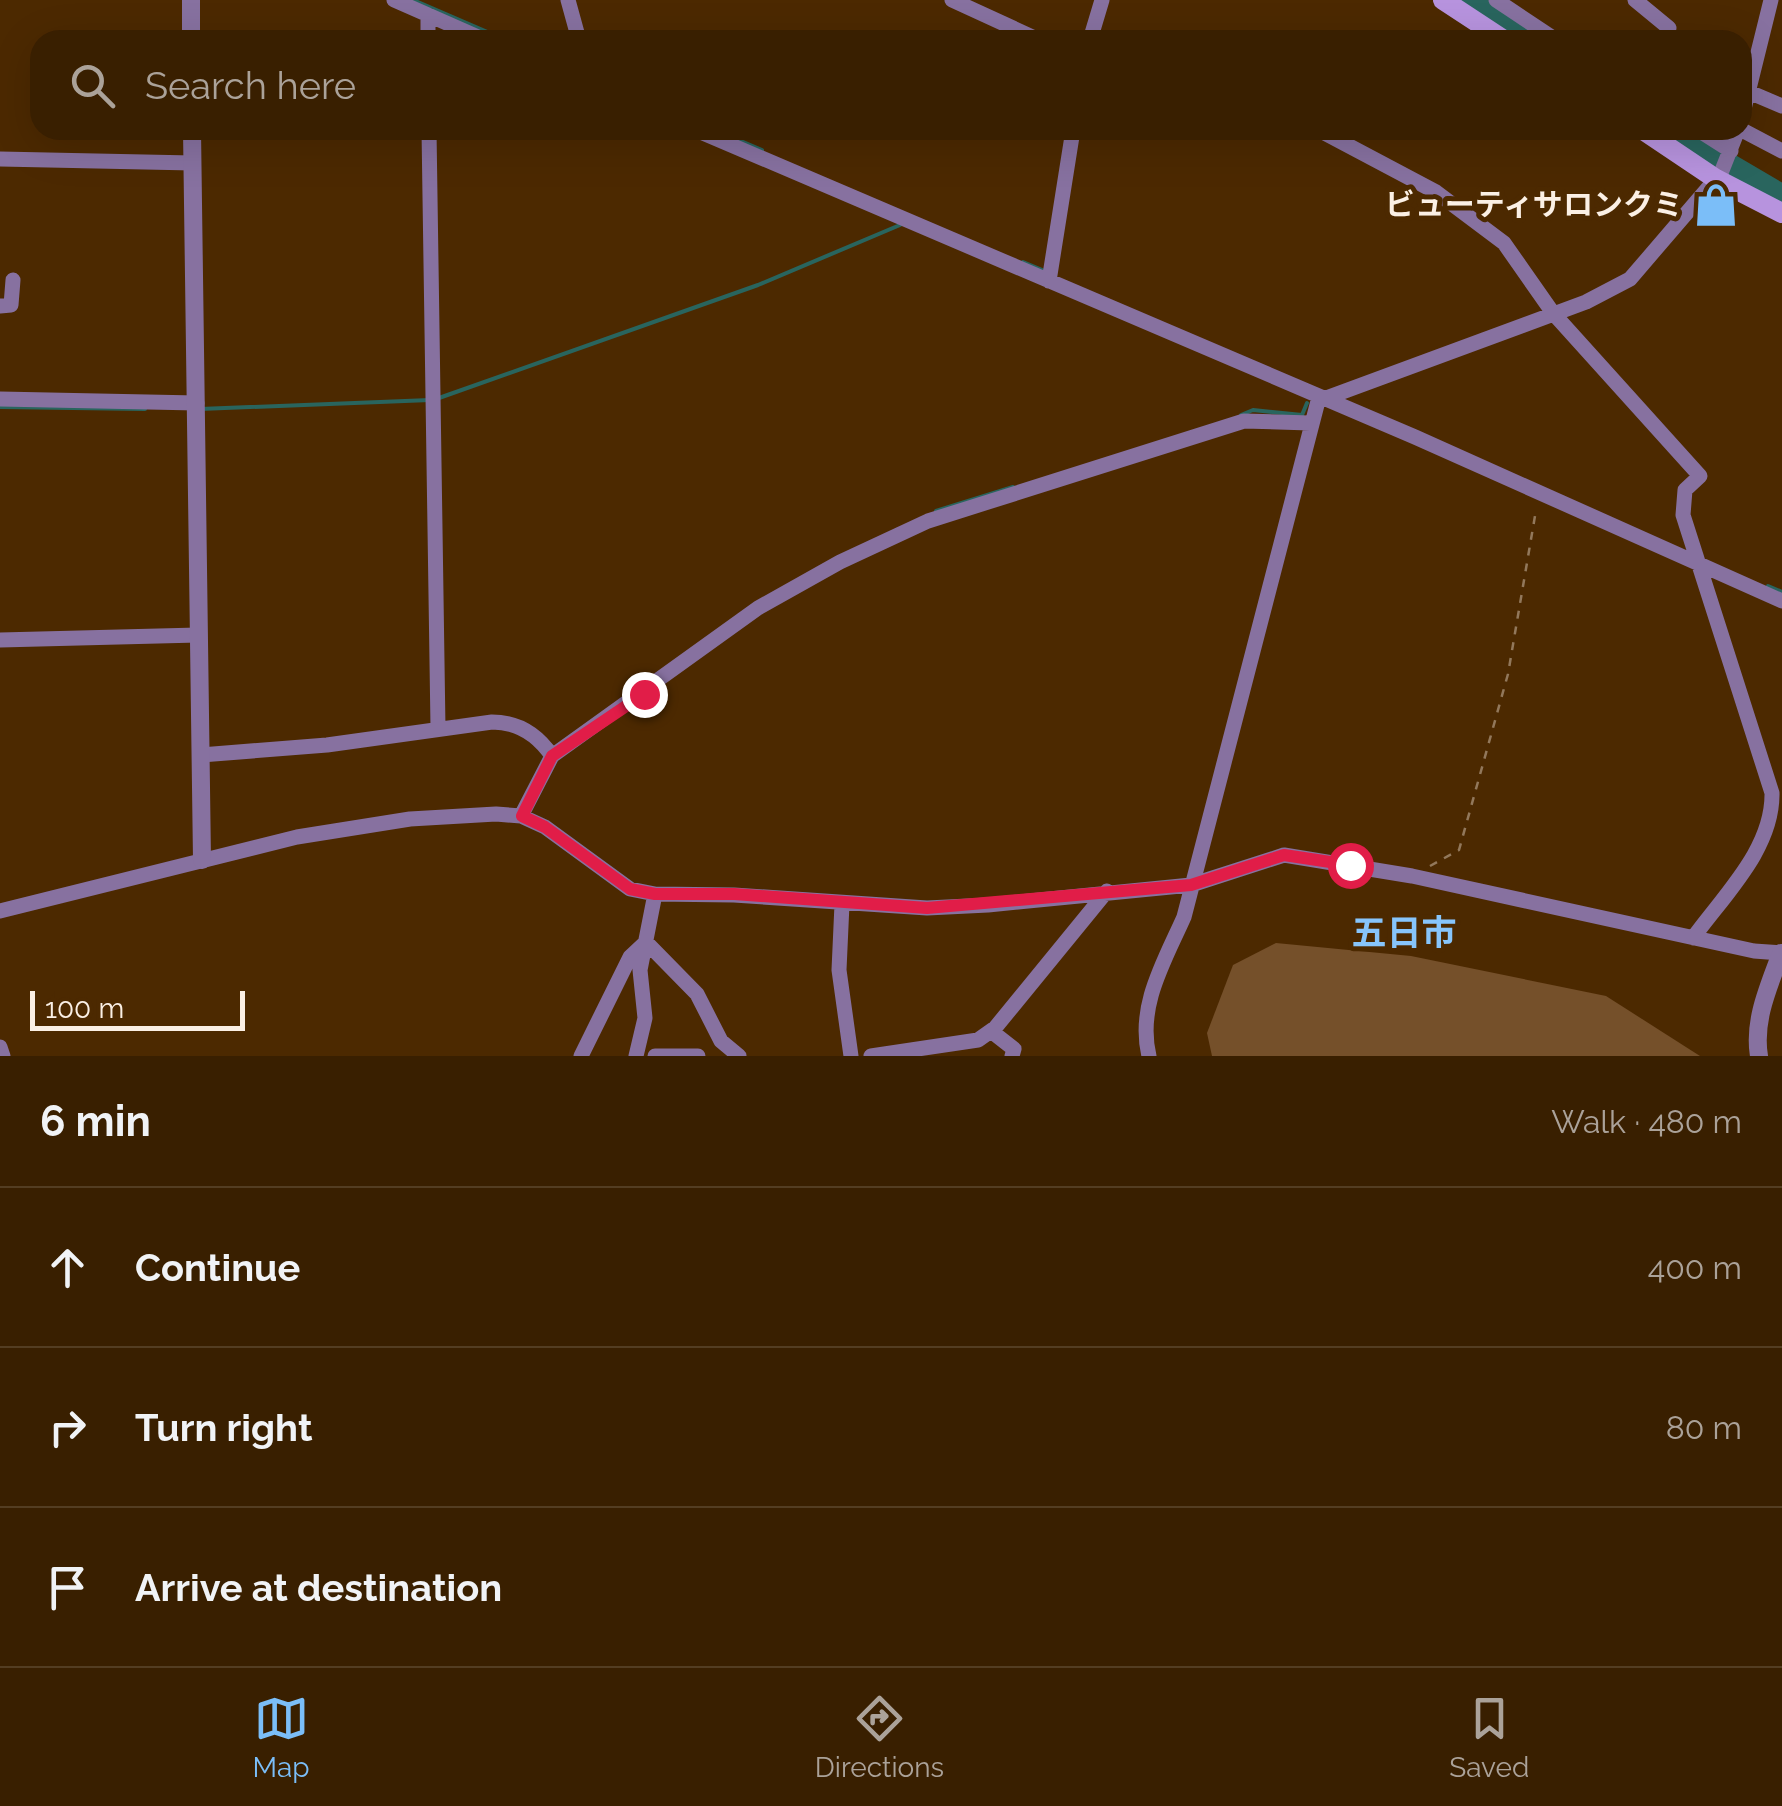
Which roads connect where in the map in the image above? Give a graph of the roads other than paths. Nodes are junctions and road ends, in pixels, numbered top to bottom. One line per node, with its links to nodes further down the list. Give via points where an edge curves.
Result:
1 (191, 0): 11 (street)
2 (394, 0): 10 (street)
3 (568, 0): 14 (street)
4 (952, 0): 15 (street)
5 (1102, 0): 16 (street)
6 (1443, 0): 17 (main road)
7 (1496, 0): 18 (street)
8 (1635, 0): 19 (street)
9 (1771, 0): 20 (street)
10 (428, 16): 12 (street); 13 (street)
11 (191, 30)
12 (428, 30)
13 (461, 30)
14 (576, 30)
15 (1018, 30)
16 (1093, 30)
17 (1489, 30)
18 (1541, 30)
19 (1669, 30)
20 (1752, 52)
21 (1752, 94): 22 (street)
22 (1782, 106)
23 (1752, 136): 32 (street)
24 (192, 140): 34 (street)
25 (428, 140): 49 (street)
26 (720, 140): 37 (street)
27 (1072, 140): 37 (street)
28 (1338, 140): 40 (street, via 1436,192 1504,243)
29 (1666, 140): 35 (main road)
30 (1705, 140): 35 (street)
31 (1736, 140): 35 (street)
32 (1782, 151)
33 (0, 159): 34 (street)
34 (192, 163): 43 (street)
35 (1724, 166): 36 (main road); 40 (street, via 1630,280)
36 (1782, 213)
37 (1050, 276): 41 (street)
38 (13, 280): 39 (street, via 11,306)
39 (0, 306)
40 (1553, 313): 41 (street); 45 (street, via 1700,476 1685,490 1682,505)
41 (1330, 395): 44 (street); 45 (street)
42 (0, 398): 43 (street)
43 (197, 407): 47 (street)
44 (1310, 423): 51 (street, via 1244,421 928,521 758,608); 54 (street)
45 (1703, 569): 46 (street); 59 (street, via 1772,793 1772,812 1762,844)
46 (1782, 601)
47 (198, 635): 48 (street); 50 (street)
48 (0, 640)
49 (438, 728): 50 (street); 51 (street, via 511,722)
50 (201, 755): 53 (street)
51 (552, 756): 52 (street)
52 (522, 816): 53 (street, via 410,819); 56 (street, via 630,889)
53 (202, 860): 58 (street)
54 (1191, 885): 55 (street); 59 (street, via 1284,855); 73 (street, via 1146,1014)
55 (1107, 890): 57 (street, via 988,905); 62 (street)
56 (655, 894): 57 (street); 60 (street)
57 (842, 904): 70 (street, via 840,970)
58 (0, 911)
59 (1693, 938): 61 (street)
60 (646, 942): 65 (street, via 630,957); 66 (street); 69 (street, via 697,994 721,1041)
61 (1782, 953): 74 (street, via 1763,1000)
62 (991, 1031): 71 (street, via 978,1040); 72 (street, via 1014,1049)
63 (0, 1047): 64 (street)
64 (3, 1056)
65 (580, 1056)
66 (636, 1056)
67 (655, 1056): 68 (street)
68 (698, 1056)
69 (739, 1056)
70 (851, 1056)
71 (872, 1056)
72 (1012, 1056)
73 (1149, 1056)
74 (1759, 1056)

